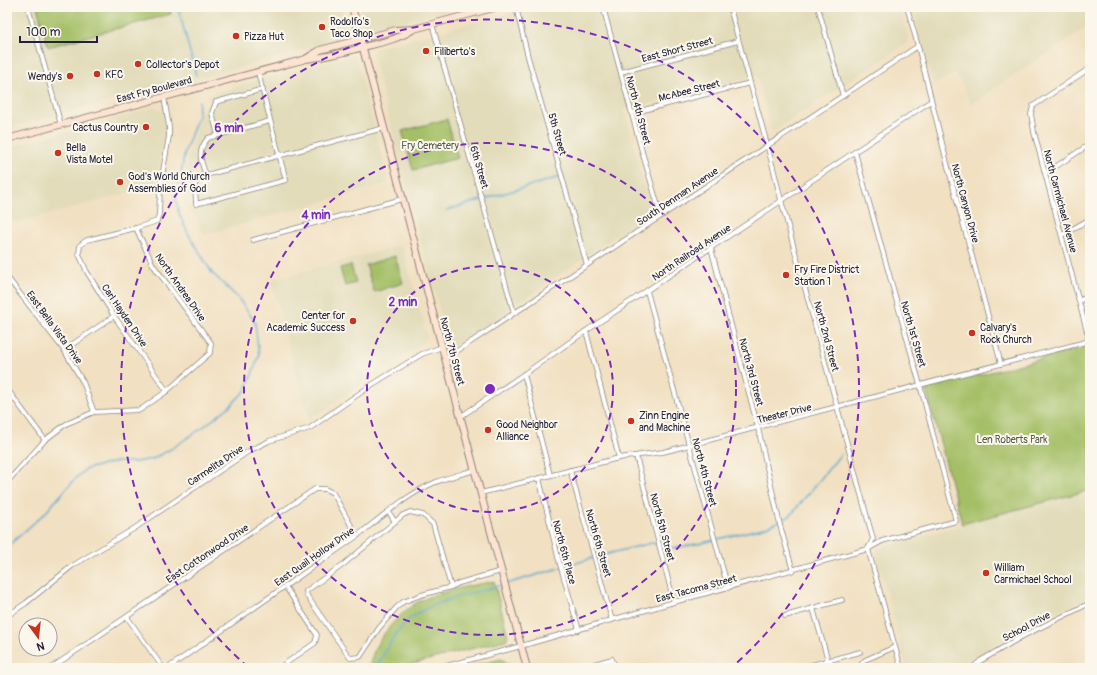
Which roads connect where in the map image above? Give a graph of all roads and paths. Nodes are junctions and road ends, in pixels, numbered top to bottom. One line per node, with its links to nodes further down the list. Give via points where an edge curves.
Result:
1 (28, 7): 26 (street)
2 (352, 7): 11 (main road, North 7th Street)
3 (497, 7): 9 (main road, East Fry Boulevard)
4 (516, 7): 44 (street, 5th Street)
5 (603, 7): 18 (street, North 4th Street)
6 (730, 7): 12 (street, North 2nd Street)
7 (818, 7): 21 (street)
8 (907, 7): 13 (street, North Canyon Drive)
9 (432, 24): 10 (main road, East Fry Boulevard); 49 (street, 6th Street)
10 (414, 29): 11 (main road, East Fry Boulevard, via 396,30); 14 (main road, East Fry Boulevard, via 402,37)
11 (360, 40): 14 (main road, North 7th Street); 15 (main road, East Fry Boulevard, via 320,50)
12 (738, 41): 18 (street, East Short Street); 19 (street, North 2nd Street)
13 (918, 46): 21 (street, South Denman Avenue); 23 (street, North Canyon Drive)
14 (362, 48): 15 (main road, East Fry Boulevard, via 323,58); 27 (main road, North 7th Street)
15 (306, 59): 17 (main road, East Fry Boulevard)
16 (1090, 68): 34 (street, North Carmichael Avenue, via 1033,106 1030,114)
17 (258, 72): 20 (street); 22 (main road, East Fry Boulevard)
18 (621, 72): 24 (street, North 4th Street)
19 (750, 83): 24 (street, McAbee Street); 31 (street, North 2nd Street)
20 (263, 89): 25 (street); 28 (street, via 216,102 212,113)
21 (843, 96): 31 (street, South Denman Avenue)
22 (164, 97): 26 (main road, East Fry Boulevard); 40 (street, via 169,136 160,188 159,214 157,221)
23 (931, 101): 32 (street, North Railroad Avenue); 56 (street, North Canyon Drive)
24 (632, 113): 38 (street, North 4th Street)
25 (270, 121): 28 (street); 33 (street)
26 (61, 125): 29 (main road, East Fry Boulevard)
27 (384, 128): 33 (street); 36 (main road, North 7th Street)
28 (218, 136): 35 (street, via 208,138 200,154)
29 (7, 139)
30 (1090, 144): 34 (street)
31 (768, 145): 37 (street, North 2nd Street); 38 (street, South Denman Avenue)
32 (855, 152): 37 (street, North Railroad Avenue); 58 (street, North 1st Street)
33 (279, 155): 35 (street); 35 (street, via 286,180 196,204 198,177)
34 (1046, 173): 41 (street, North Carmichael Avenue)
35 (206, 175)
36 (402, 199): 42 (street); 53 (main road, North 7th Street)
37 (781, 200): 43 (street, North Railroad Avenue); 61 (street, North 2nd Street)
38 (661, 216): 44 (street, South Denman Avenue)
39 (1090, 219): 41 (street)
40 (136, 228): 50 (street, Carl Hayden Drive, via 87,240 80,245 79,254 87,272); 60 (street, North Andrea Drive, via 153,265 211,343 210,353)
41 (1062, 236): 48 (street, North Carmichael Avenue)
42 (253, 240)
43 (711, 248): 46 (street, North Railroad Avenue); 64 (street, North 3rd Street)
44 (587, 265): 49 (street, South Denman Avenue)
45 (7, 277): 54 (street, East Bella Vista Drive)
46 (647, 291): 51 (street, North Railroad Avenue); 66 (street, North 4th Street)
47 (1090, 295): 48 (street)
48 (1079, 302): 52 (street, North Carmichael Avenue)
49 (514, 314): 55 (street, South Denman Avenue)
50 (114, 316): 54 (street); 60 (street, Carl Hayden Drive)
51 (586, 331): 57 (street, North Railroad Avenue); 68 (street)
52 (1090, 342): 56 (street, Theater Drive)
53 (442, 347): 55 (main road, North 7th Street); 89 (street, Carmelita Drive, via 422,354 373,384 310,428 268,441 249,451 135,528 72,566)
54 (64, 350): 62 (street, East Bella Vista Drive, via 83,382)
55 (445, 359): 63 (main road, North 7th Street)
56 (1001, 364): 58 (street, Theater Drive)
57 (524, 374): 63 (street, North Railroad Avenue); 71 (street)
58 (920, 385): 61 (street, Theater Drive); 76 (street, North 1st Street)
59 (7, 389): 65 (street)
60 (167, 390): 62 (street, via 140,410)
61 (838, 407): 64 (street, Theater Drive); 79 (street, North 2nd Street, via 873,539)
62 (94, 412): 65 (street, via 66,424)
63 (460, 416): 69 (main road, North 7th Street)
64 (758, 428): 66 (street, Theater Drive); 80 (street, North 3rd Street)
65 (45, 440): 73 (street)
66 (690, 445): 67 (street, Theater Drive); 84 (street, North 4th Street)
67 (636, 456): 68 (street, Theater Drive); 86 (street, North 5th Street)
68 (619, 458): 70 (street, Theater Drive)
69 (475, 470): 74 (main road, North 7th Street); 75 (street, East Quail Hollow Drive, via 437,481)
70 (570, 470): 71 (street, Theater Drive); 92 (street, North 6th Street)
71 (550, 475): 72 (street, Theater Drive)
72 (539, 478): 74 (street, Theater Drive); 93 (street, North 6th Place, via 559,562)
73 (7, 482)
74 (481, 493): 81 (main road, North 7th Street)
75 (389, 512): 77 (street); 78 (street, East Quail Hollow Drive)
76 (956, 521): 79 (street, East Tacoma Street, via 882,541)
77 (395, 522): 83 (street, via 403,515 415,512 423,514 433,524); 83 (street, via 306,591 350,658 360,657 379,628 403,602)
78 (357, 536): 82 (street, East Quail Hollow Drive); 91 (street, East Cottonwood Drive, via 333,493 325,489 316,489)
79 (868, 549): 80 (street, East Tacoma Street); 95 (street, North 2nd Street)
80 (793, 571): 84 (street, East Tacoma Street)
81 (501, 572): 83 (street, via 459,583); 94 (main road, North 7th Street)
82 (285, 586): 102 (street, East Quail Hollow Drive); 103 (street, via 317,635 315,643)
83 (451, 588)
84 (728, 588): 86 (street, East Tacoma Street)
85 (842, 600): 88 (street)
86 (674, 602): 92 (street, East Tacoma Street)
87 (1090, 603): 111 (street, School Drive, via 1023,636)
88 (813, 608): 90 (street); 97 (street)
89 (7, 616)
90 (785, 616)
91 (127, 617): 100 (street, East Cottonwood Drive); 101 (street)
92 (612, 620): 93 (street, East Tacoma Street)
93 (579, 630): 94 (street, East Tacoma Street)
94 (521, 646): 104 (street, East Tacoma Street); 105 (main road, North 7th Street)
95 (895, 647): 109 (street, via 865,660); 110 (street, North 2nd Street)
96 (860, 652): 97 (street)
97 (828, 662): 98 (street); 108 (street)
98 (823, 666): 99 (street)
99 (804, 667)
100 (51, 668)
101 (163, 668)
102 (168, 668)
103 (279, 668)
104 (439, 668)
105 (527, 668)
106 (580, 668): 107 (street, via 612,659)
107 (615, 668)
108 (835, 668)
109 (858, 668)
110 (901, 668)
111 (972, 668)

